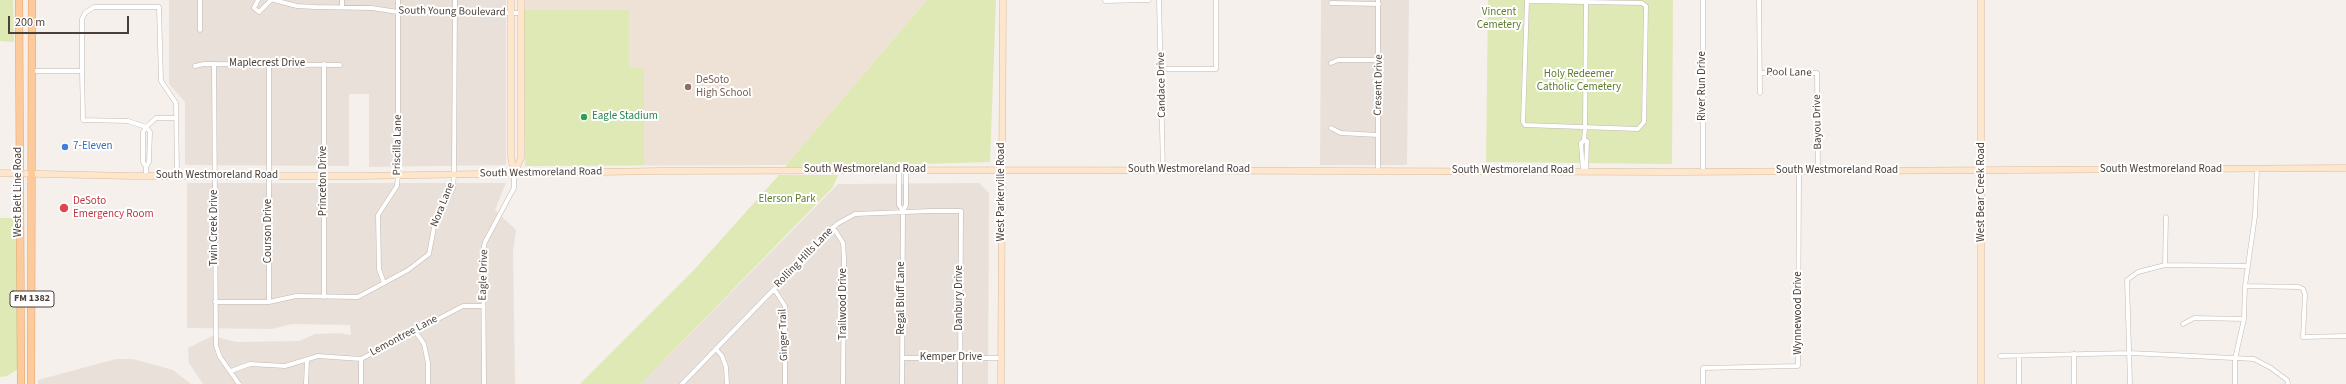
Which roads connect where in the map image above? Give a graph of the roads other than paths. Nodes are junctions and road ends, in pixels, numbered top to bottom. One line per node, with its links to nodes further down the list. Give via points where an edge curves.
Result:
1 (19, 0): 61 (main road, West Belt Line Road / FM 1382)
2 (32, 0): 36 (main road, West Belt Line Road / FM 1382)
3 (200, 0): 27 (street)
4 (258, 0): 5 (street, South Young Boulevard, via 254,8 259,12)
5 (273, 0): 22 (street, South Young Boulevard, via 297,6)
6 (342, 0): 22 (street)
7 (398, 0): 24 (street, Priscilla Lane)
8 (455, 0): 23 (street, Nora Lane)
9 (511, 0): 25 (main road, Eagle Drive)
10 (521, 0): 26 (main road, Eagle Drive)
11 (1003, 0): 51 (main road, West Parkerville Road)
12 (1150, 0): 18 (street)
13 (1159, 0): 35 (street, Candace Drive)
14 (1216, 0): 35 (street, via 1216,69)
15 (1703, 0): 54 (street, River Run Drive)
16 (1759, 0): 38 (street)
17 (1981, 0): 46 (main road, West Bear Creek Road)
18 (1105, 1)
19 (1379, 2): 21 (street); 28 (street, Cresent Drive)
20 (1586, 2): 44 (street); 44 (street, via 1642,3 1646,6 1646,78 1644,122 1638,129); 44 (street, via 1527,1 1523,122 1525,125)
21 (1331, 4)
22 (342, 7): 24 (street, South Young Boulevard)
23 (455, 11): 24 (street, South Young Boulevard); 25 (street, South Young Boulevard); 65 (street, Nora Lane)
24 (398, 12): 64 (street, Priscilla Lane)
25 (511, 13): 26 (street, South Young Boulevard); 63 (main road, Eagle Drive, via 511,157)
26 (521, 13): 63 (main road, Eagle Drive, via 521,158)
27 (200, 30)
28 (1379, 60): 29 (street, via 1338,60); 45 (street, Cresent Drive)
29 (1331, 63)
30 (214, 64): 31 (street, Maplecrest Drive); 34 (street, Maplecrest Drive); 68 (street, Twin Creek Drive)
31 (268, 64): 32 (street, Maplecrest Drive); 69 (street, Courson Drive)
32 (324, 64): 33 (street, Maplecrest Drive); 70 (street, Princeton Drive)
33 (340, 65)
34 (195, 66)
35 (1160, 69): 52 (street, Candace Drive)
36 (32, 71): 37 (street); 62 (main road, West Belt Line Road / FM 1382)
37 (82, 71): 41 (street, via 82,19 85,13 94,6 159,7 161,81 176,103); 42 (street, via 83,120 128,121)
38 (1760, 73): 39 (street, Pool Lane); 40 (street)
39 (1817, 73): 55 (street, Bayou Drive)
40 (1760, 93)
41 (176, 118): 42 (street, via 156,118); 67 (street)
42 (146, 127): 47 (street, via 143,132 143,162); 47 (street, via 150,132 149,162)
43 (1331, 128): 45 (street, via 1341,133)
44 (1585, 128): 58 (street, via 1584,141 1581,143)
45 (1378, 135): 53 (street, Cresent Drive)
46 (1982, 152): 56 (main road, West Bear Creek Road); 57 (main road, via 1987,165)
47 (146, 167): 66 (street)
48 (2346, 168): 49 (main road, South Westmoreland Road)
49 (2257, 169): 57 (main road, South Westmoreland Road); 76 (street, via 2255,216)
50 (902, 170): 51 (main road, South Westmoreland Road); 63 (main road, South Westmoreland Road); 71 (street, Regal Bluff Lane, via 899,206)
51 (1002, 170): 52 (main road, South Westmoreland Road); 95 (main road, West Parkerville Road)
52 (1163, 170): 53 (main road, South Westmoreland Road)
53 (1378, 170): 58 (main road, South Westmoreland Road)
54 (1703, 171): 58 (main road, South Westmoreland Road); 59 (main road, South Westmoreland Road)
55 (1818, 171): 56 (main road, South Westmoreland Road); 59 (main road, South Westmoreland Road)
56 (1982, 171): 57 (main road, South Westmoreland Road); 115 (main road, West Bear Creek Road)
57 (1998, 171)
58 (1584, 172)
59 (1800, 172): 114 (street, Wynnewood Drive, via 1798,366 1703,368)
60 (0, 173): 61 (main road, South Westmoreland Road)
61 (19, 173): 62 (main road, South Westmoreland Road); 100 (main road, West Belt Line Road / FM 1382)
62 (32, 173): 66 (main road, South Westmoreland Road); 101 (main road, West Belt Line Road / FM 1382)
63 (514, 173): 65 (main road, South Westmoreland Road); 83 (street, Eagle Drive, via 514,188 483,251)
64 (398, 174): 65 (main road, South Westmoreland Road); 70 (main road, South Westmoreland Road); 77 (street, Priscilla Lane, via 397,186 378,215 379,269)
65 (454, 174): 77 (street, Nora Lane, via 452,188 435,222 429,254 408,270)
66 (146, 176): 67 (main road, South Westmoreland Road)
67 (177, 176): 68 (main road, South Westmoreland Road)
68 (214, 176): 69 (main road, South Westmoreland Road); 81 (street, Twin Creek Drive)
69 (269, 176): 70 (main road, South Westmoreland Road); 82 (street, Courson Drive)
70 (324, 176): 80 (street, Princeton Drive)
71 (903, 211): 72 (street, Rolling Hills Lane); 74 (street, Rolling Hills Lane, via 855,214); 93 (street, Regal Bluff Lane)
72 (961, 211): 94 (street, Danbury Drive)
73 (2166, 217): 75 (street)
74 (833, 227): 79 (street, Rolling Hills Lane); 110 (street, Trailwood Drive, via 843,243)
75 (2165, 265): 76 (street); 89 (street, via 2138,272 2127,280)
76 (2248, 266): 78 (street)
77 (384, 283): 80 (street, Nora Lane, via 358,297)
78 (2246, 286): 84 (street); 87 (street, via 2303,289 2305,294 2302,337)
79 (774, 289): 88 (street, Rolling Hills Lane); 109 (street, Ginger Trail, via 785,306)
80 (324, 297): 82 (street, Nora Lane, via 296,296)
81 (215, 302): 82 (street, Nora Lane); 99 (street, Twin Creek Drive, via 216,346 220,357)
82 (269, 302)
83 (483, 306): 86 (street, Lemontree Lane, via 463,306); 106 (street, Eagle Drive)
84 (2244, 319): 85 (street, via 2194,318); 97 (street)
85 (2183, 324)
86 (415, 331): 96 (street, Lemontree Lane); 105 (street, via 424,344 428,363)
87 (2346, 336)
88 (716, 349): 107 (street, Rolling Hills Lane); 108 (street, via 726,367)
89 (2130, 353): 90 (street); 97 (street); 118 (street)
90 (2074, 354): 92 (street); 117 (street)
91 (2000, 356): 92 (street)
92 (2019, 356): 116 (street)
93 (902, 358): 94 (street, Kemper Drive); 111 (street, Regal Bluff Lane)
94 (960, 358): 95 (street, Kemper Drive); 112 (street, Danbury Drive)
95 (1001, 358): 113 (main road, West Parkerville Road)
96 (361, 359): 98 (street, Lemontree Lane, via 318,356); 104 (street)
97 (2235, 359): 119 (street); 120 (street, via 2254,359 2271,368 2287,380)
98 (307, 360): 99 (street, Lemontree Lane, via 285,366 250,364); 103 (street)
99 (231, 372): 102 (street, Twin Creek Drive)
100 (21, 384)
101 (32, 384)
102 (239, 384)
103 (306, 384)
104 (361, 384)
105 (428, 384)
106 (484, 384)
107 (682, 384)
108 (727, 384)
109 (785, 384)
110 (844, 384)
111 (902, 384)
112 (960, 384)
113 (1001, 384)
114 (1703, 384)
115 (1981, 384)
116 (2019, 384)
117 (2074, 384)
118 (2130, 384)
119 (2235, 384)
120 (2288, 384)

